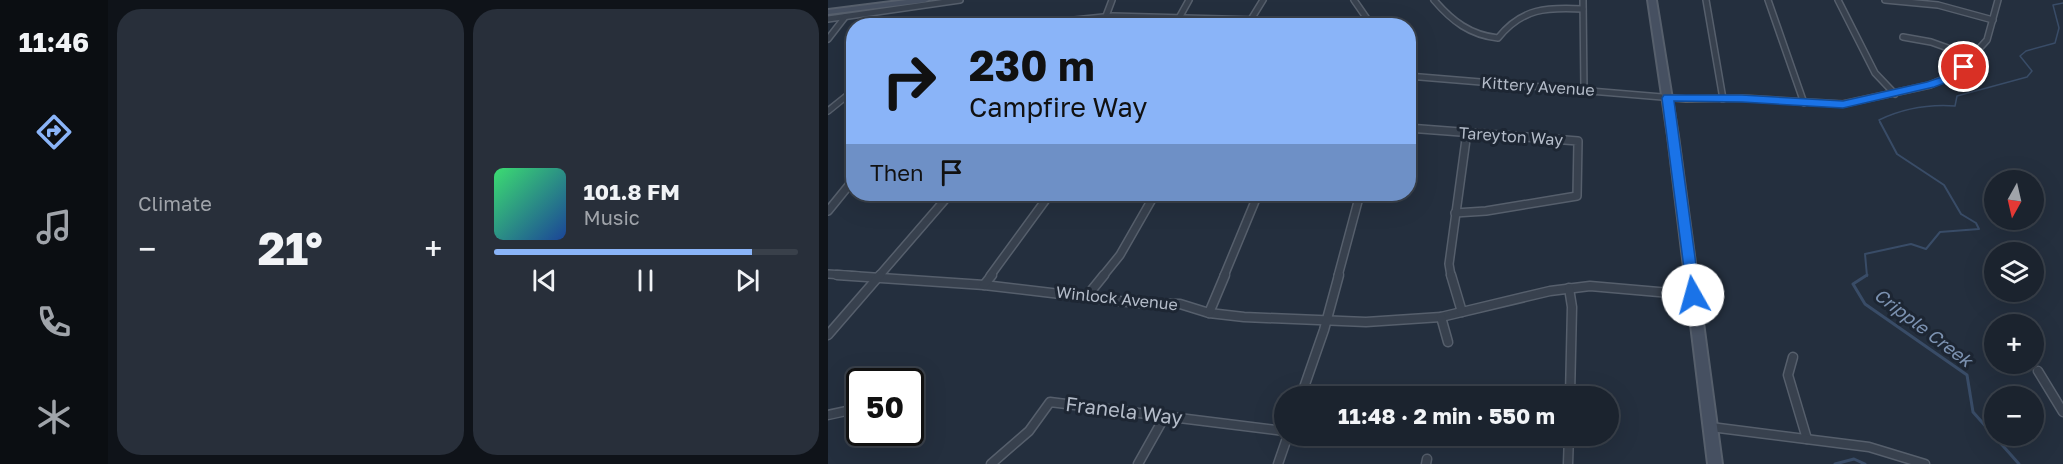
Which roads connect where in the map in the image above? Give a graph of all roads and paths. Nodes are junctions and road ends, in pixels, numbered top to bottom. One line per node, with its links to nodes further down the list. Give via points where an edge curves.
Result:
1 (880, 0): 16 (main road)
2 (925, 0): 18 (main road)
3 (960, 0): 20 (street)
4 (1112, 0): 19 (street)
5 (1189, 0): 22 (street)
6 (1263, 0): 23 (street)
7 (1354, 0): 24 (street)
8 (1436, 0): 17 (street, via 1458,26 1493,38 1529,13)
9 (1583, 0): 17 (street)
10 (1652, 0): 34 (main road)
11 (1706, 0): 35 (street)
12 (1768, 0): 36 (street)
13 (1838, 0): 32 (street, via 1875,73)
14 (1885, 0): 26 (street, via 1938,5)
15 (1998, 0): 26 (street, Kittery Avenue)
16 (828, 6)
17 (1583, 9): 31 (street)
18 (828, 12)
19 (1106, 16): 21 (street); 22 (street)
20 (845, 17): 25 (street); 28 (street)
21 (1080, 18)
22 (1179, 18)
23 (1253, 18)
24 (1366, 18)
25 (828, 19)
26 (1993, 20): 29 (street, Kittery Avenue, via 1987,40)
27 (1903, 37): 29 (street)
28 (828, 39)
29 (1973, 57): 32 (street, Kittery Avenue, via 1949,78)
30 (1416, 77): 31 (street, Kittery Avenue)
31 (1584, 90): 34 (street, Kittery Avenue)
32 (1895, 94): 36 (street, Kittery Avenue, via 1843,104)
33 (846, 96): 37 (street)
34 (1668, 98): 35 (street, Kittery Avenue); 52 (main road)
35 (1723, 99): 36 (street, Kittery Avenue)
36 (1804, 103)
37 (828, 111)
38 (1416, 129): 39 (street, Tareyton Way)
39 (1467, 132): 47 (street); 47 (street, Tareyton Way, via 1578,141 1577,196)
40 (846, 188): 46 (street)
41 (944, 201): 49 (street)
42 (1045, 201): 50 (street)
43 (1151, 201): 53 (street, via 1120,255)
44 (1255, 201): 55 (street)
45 (1358, 201): 57 (street)
46 (828, 211)
47 (1455, 213): 54 (street, via 1449,264)
48 (828, 274): 49 (street, Winlock Avenue)
49 (878, 279): 50 (street, Winlock Avenue); 58 (street)
50 (984, 285): 53 (street, Winlock Avenue)
51 (1569, 288): 52 (street, Winlock Avenue, via 1618,287); 54 (street, Winlock Avenue); 63 (street)
52 (1693, 295): 68 (main road)
53 (1087, 296): 55 (street, Winlock Avenue, via 1180,304)
54 (1462, 312): 56 (street, Winlock Avenue)
55 (1209, 313): 57 (street, Winlock Avenue, via 1274,320)
56 (1442, 316): 57 (street, Winlock Avenue, via 1391,322); 59 (street)
57 (1326, 320): 62 (street)
58 (828, 335)
59 (1448, 342)
60 (1793, 357): 70 (street, via 1788,375)
61 (2040, 374): 65 (street)
62 (1304, 386)
63 (1570, 386)
64 (846, 411): 66 (street)
65 (2063, 412)
66 (828, 415)
67 (1165, 416): 69 (street, Franela Way); 73 (street, Franela Way, via 1050,402 1029,431); 74 (street)
68 (1711, 427): 70 (street); 77 (main road)
69 (1274, 430)
70 (1807, 439): 78 (street, via 1869,447)
71 (1284, 446): 75 (street)
72 (1569, 446): 76 (street)
73 (991, 464)
74 (1138, 464)
75 (1278, 464)
76 (1568, 464)
77 (1715, 464)
78 (1925, 464)

